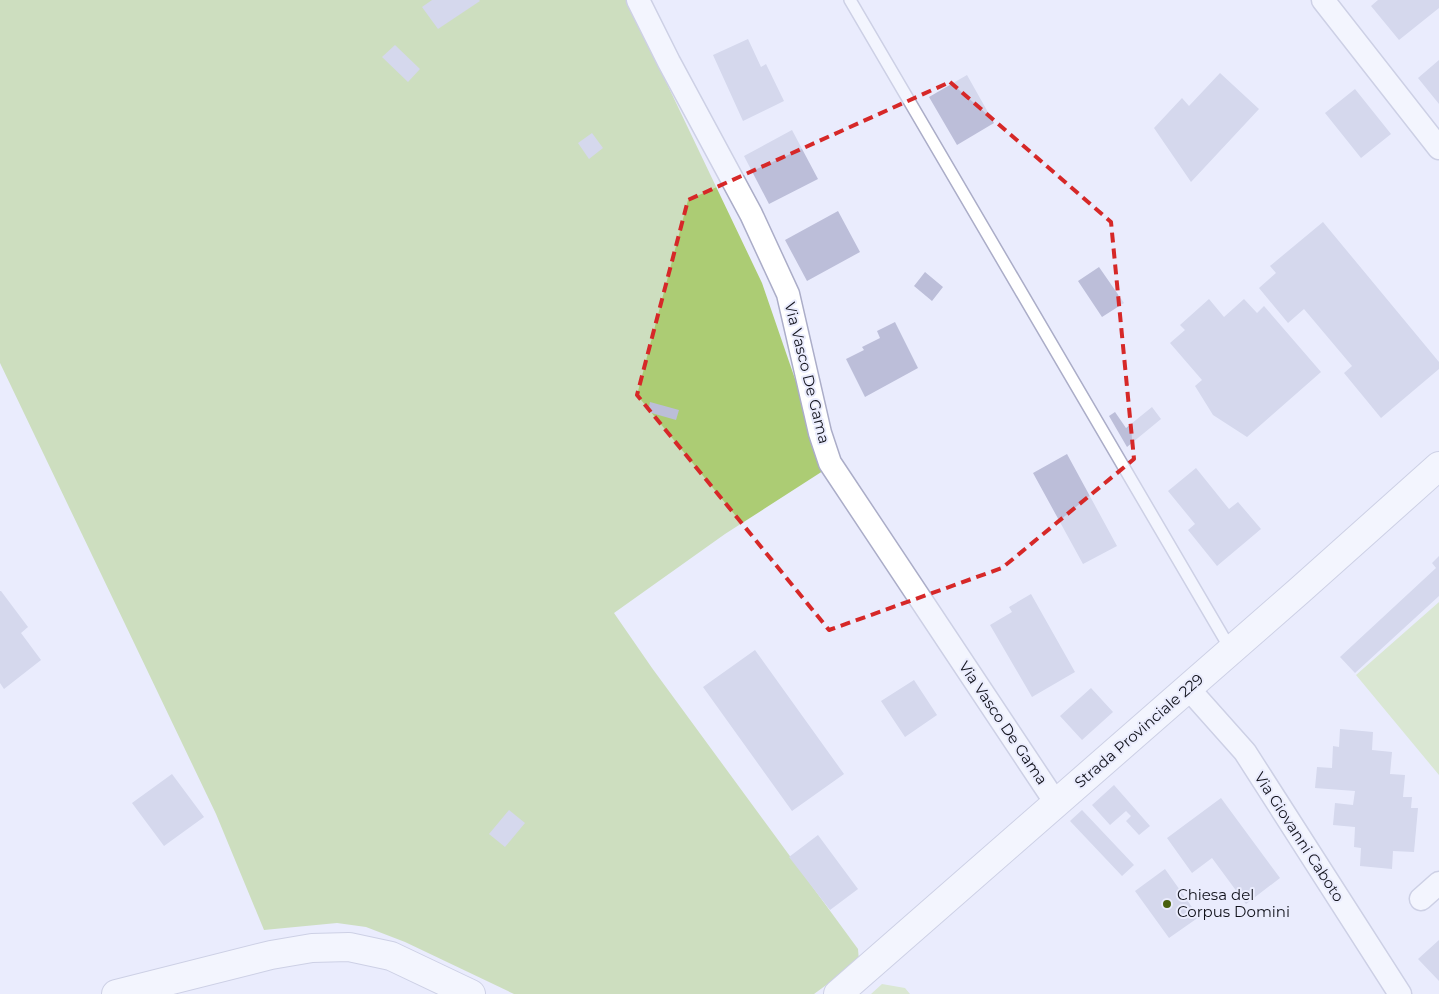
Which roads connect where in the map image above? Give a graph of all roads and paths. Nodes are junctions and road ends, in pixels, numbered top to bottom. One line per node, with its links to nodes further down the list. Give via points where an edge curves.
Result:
1 (638, 0): 8 (street, Via Vasco De Gama, via 751,214 788,294 830,463)
2 (850, 0): 6 (lane)
3 (1323, 0): 4 (street)
4 (1439, 148)
5 (1439, 466): 6 (street, Strada Provinciale 229)
6 (1231, 650): 7 (street, Strada Provinciale 229)
7 (1188, 688): 8 (street, Strada Provinciale 229); 14 (street, Via Giovanni Caboto, via 1245,752)
8 (1056, 803): 13 (street, Strada Provinciale 229)
9 (1439, 883): 10 (street)
10 (1421, 899)
11 (116, 994): 12 (street, via 272,955 312,948 349,947 391,956)
12 (471, 994)
13 (838, 994)
14 (1400, 994)

